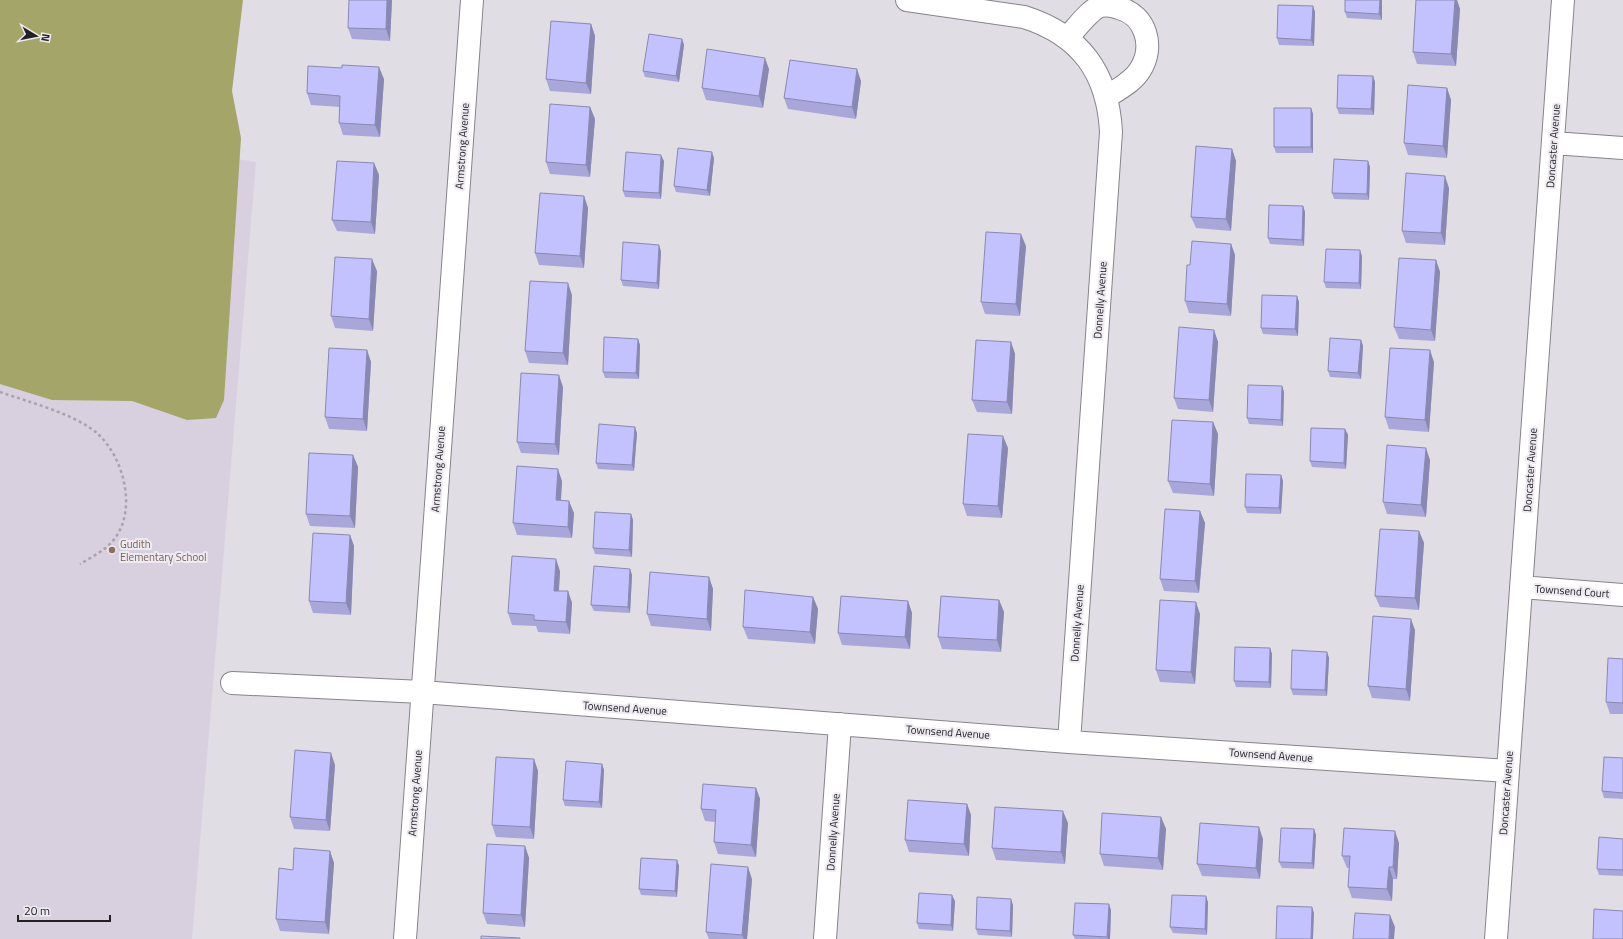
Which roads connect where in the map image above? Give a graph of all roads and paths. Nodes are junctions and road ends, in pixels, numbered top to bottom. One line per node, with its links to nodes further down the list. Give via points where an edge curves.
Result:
1 (472, 0): 13 (street, Armstrong Avenue)
2 (907, 0): 4 (street, Donnelly Avenue, via 1024,17 1041,22)
3 (1563, 0): 6 (street, Doncaster Avenue)
4 (1068, 38): 5 (street, Donnelly Avenue, via 1090,61); 5 (street, via 1100,6 1125,9 1141,22 1147,38 1145,60 1133,79)
5 (1107, 97): 15 (street, Donnelly Avenue, via 1111,132)
6 (1553, 143): 7 (street); 10 (street, Doncaster Avenue)
7 (1623, 148)
8 (0, 392): 9 (path, via 67,416 98,434 118,459 128,494 122,525 111,543)
9 (80, 564)
10 (1521, 587): 11 (street, Townsend Court); 16 (street, Doncaster Avenue)
11 (1623, 595)
12 (232, 683): 13 (street, Townsend Avenue)
13 (422, 692): 14 (street, Townsend Avenue); 17 (street, Armstrong Avenue)
14 (840, 724): 15 (street, Townsend Avenue); 18 (street, Donnelly Avenue)
15 (1069, 742): 16 (street, Townsend Avenue)
16 (1508, 771): 19 (street, Doncaster Avenue)
17 (405, 939)
18 (825, 939)
19 (1496, 939)

